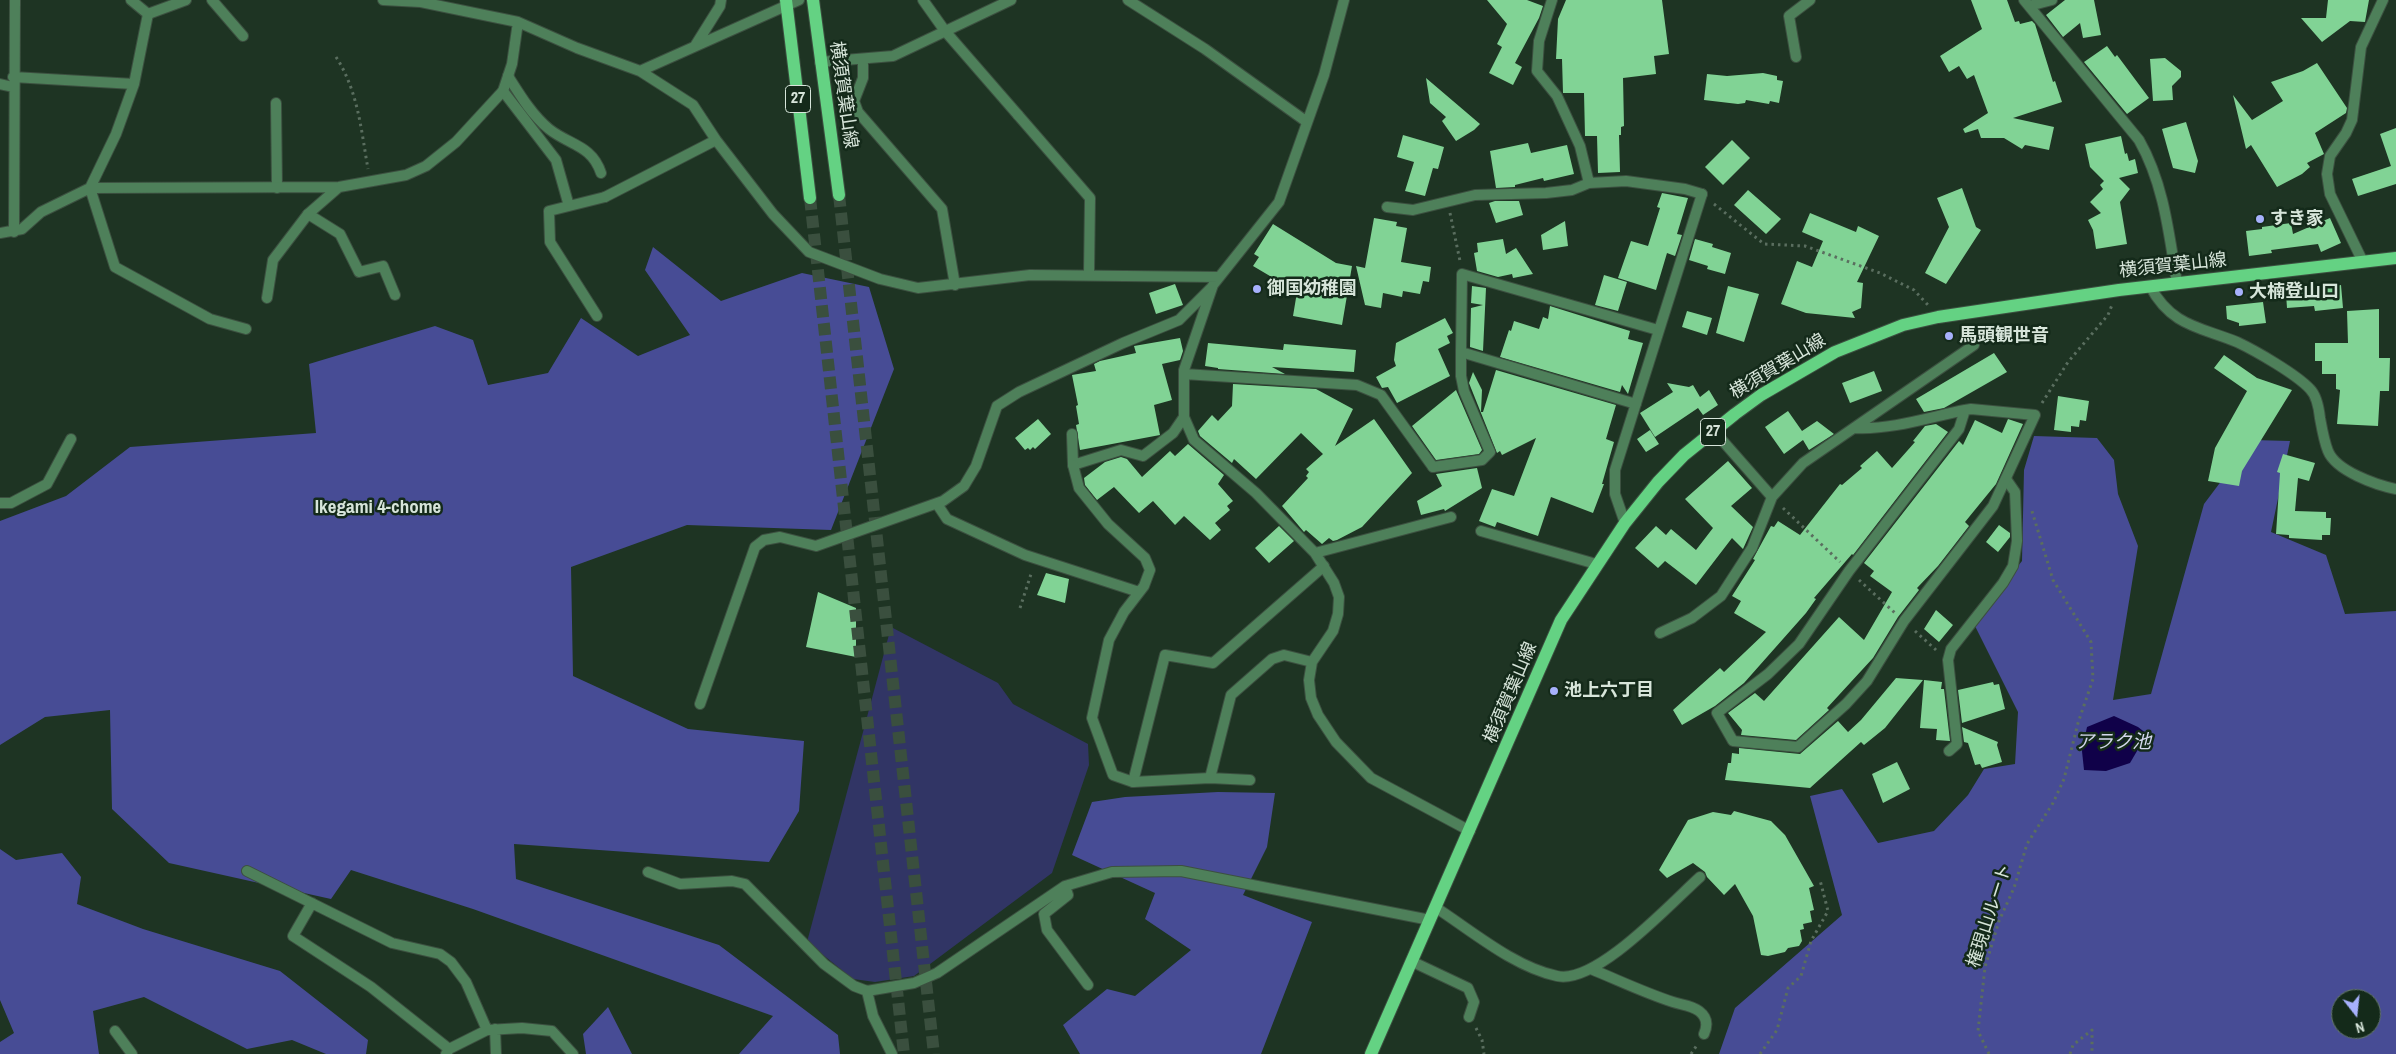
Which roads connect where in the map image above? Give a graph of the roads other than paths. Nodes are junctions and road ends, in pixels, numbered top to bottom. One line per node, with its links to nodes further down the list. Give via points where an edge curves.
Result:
1 (15, 0): 30 (street)
2 (131, 0): 20 (street)
3 (186, 0): 20 (street)
4 (212, 0): 23 (street)
5 (383, 0): 17 (street)
6 (721, 0): 24 (street)
7 (799, 0): 18 (street)
8 (813, 0): 27 (main road, 横須賀葉山線 / 27)
9 (923, 0): 22 (street)
10 (1011, 0): 22 (street)
11 (1128, 0): 35 (street, via 1205,49)
12 (1344, 0): 35 (street, via 1324,76)
13 (1552, 0): 38 (street, via 1539,41 1537,71 1557,96 1580,146)
14 (1810, 0): 25 (street, via 1789,16)
15 (2052, 0): 19 (street)
16 (2383, 0): 50 (street, via 2361,47 2352,120 2330,156 2327,174 2330,194)
17 (421, 1): 21 (street)
18 (786, 3): 24 (street); 43 (main road, 27)
19 (2026, 3): 53 (street, via 2139,140 2151,161 2161,190)
20 (148, 14): 32 (street)
21 (518, 22): 28 (street); 29 (street)
22 (945, 30): 26 (street, via 927,42 893,56); 51 (street, via 1090,198)
23 (243, 36)
24 (695, 46): 28 (street)
25 (1796, 57)
26 (863, 59): 27 (street); 54 (street, via 864,78 854,102 858,112 942,209)
27 (820, 62): 42 (main road, 横須賀葉山線 / 27)
28 (640, 71): 36 (street, via 693,105)
29 (508, 76): 33 (street); 37 (street, via 525,103 549,129 589,152 597,160)
30 (13, 82): 31 (street); 32 (street); 47 (street)
31 (0, 84)
32 (134, 84): 39 (street, via 116,134)
33 (503, 91): 41 (street, via 456,142 426,166 406,175); 44 (street, via 556,160)
34 (276, 103): 40 (street)
35 (1307, 122): 52 (street, via 1279,202)
36 (716, 140): 44 (street, via 605,197); 54 (street, via 773,214 809,252 880,279 918,288)
37 (601, 173)
38 (1589, 183): 45 (street, via 1572,190 1475,195 1413,210); 60 (street, via 1626,181 1702,194)
39 (90, 188): 40 (street); 47 (street, via 40,212); 59 (street, via 115,267 210,319)
40 (277, 188): 41 (street)
41 (339, 188): 46 (street)
42 (839, 195)
43 (810, 198)
44 (569, 206): 58 (street, via 549,210 550,242)
45 (1387, 206)
46 (308, 214): 56 (street, via 340,234 359,272 383,266); 57 (street, via 273,260)
47 (14, 232): 48 (street)
48 (0, 233)
49 (2396, 258): 50 (main road, 横須賀葉山線 / 27)
50 (2363, 262): 53 (main road, 横須賀葉山線 / 27)
51 (1089, 274): 52 (street); 54 (street, via 1030,275)
52 (1216, 281): 63 (street); 76 (street, via 1180,320 1027,388 998,406 976,466 964,486)
53 (2177, 283): 55 (main road, 横須賀葉山線 / 27)
54 (955, 285)
55 (2150, 286): 68 (main road, 横須賀葉山線 / 27, via 1938,316 1903,325 1835,352 1761,395); 73 (street, via 2159,303 2192,327 2254,351 2312,390 2328,452 2335,462 2362,478)
56 (396, 294)
57 (267, 298)
58 (597, 316)
59 (246, 329)
60 (1658, 330): 62 (street, via 1462,274); 64 (street)
61 (1974, 346): 67 (street)
62 (1461, 352): 63 (street, via 1464,391 1490,452 1482,460 1433,467 1381,396 1357,385); 64 (street)
63 (1184, 374): 66 (street)
64 (1636, 404): 78 (street, via 1614,470 1614,494)
65 (1966, 410): 67 (street, via 1876,429); 72 (street, via 2035,414); 72 (street, via 1959,429 1849,571 1799,644 1768,674 1717,713 1733,741 1798,746 1846,704 1867,681 1904,621 1993,506)
66 (1184, 417): 71 (street, via 1172,433 1143,456 1121,450); 80 (street, via 1194,440 1256,493)
67 (1855, 428): 74 (street, via 1803,464)
68 (1714, 431): 74 (street); 78 (main road, 横須賀葉山線 / 27, via 1684,455)
69 (1072, 434): 71 (street)
70 (71, 439): 75 (street, via 47,484 11,503)
71 (1073, 465): 83 (street, via 1079,488 1108,524 1144,558 1150,570)
72 (2006, 479): 87 (street, via 2016,492 2017,541 2013,566 1951,649 1948,660 1957,744)
73 (2396, 489)
74 (1772, 497): 84 (street, via 1748,556 1722,596 1692,618)
75 (0, 503)
76 (937, 504): 83 (street, via 946,519 1036,558); 86 (street, via 816,546 780,538 764,540 755,547)
77 (1451, 517): 80 (street)
78 (1625, 523): 81 (main road, 横須賀葉山線 / 27)
79 (1481, 531): 81 (street)
80 (1315, 553): 82 (street)
81 (1596, 564): 91 (main road, 横須賀葉山線 / 27, via 1561,620)
82 (1324, 566): 85 (street, via 1339,597 1338,614 1332,631); 90 (street, via 1213,663 1165,655)
83 (1139, 592): 90 (street, via 1109,640 1092,718 1113,775)
84 (1660, 633)
85 (1312, 662): 88 (street, via 1284,655 1272,659 1231,695); 91 (street, via 1311,698 1323,722 1349,757 1371,778)
86 (700, 704)
87 (1949, 751)
88 (1210, 778): 89 (street); 90 (street)
89 (1250, 780)
90 (1133, 782)
91 (1470, 831): 97 (main road, 横須賀葉山線 / 27)
92 (247, 871): 96 (street)
93 (648, 872): 102 (street, via 680,884 746,884 824,964 854,986)
94 (1700, 877): 100 (street, via 1608,960)
95 (1065, 886): 98 (street, via 1112,872 1181,871); 101 (street, via 1068,894 1044,914 1046,930); 102 (street, via 937,973 914,984)
96 (312, 903): 104 (street, via 392,944 440,954 451,962 466,982); 107 (street, via 293,936 371,987)
97 (1435, 907): 98 (main road, 横須賀葉山線 / 27); 100 (street, via 1523,964 1559,977)
98 (1430, 920): 99 (main road, 横須賀葉山線 / 27)
99 (1413, 962): 103 (street, via 1468,988 1474,1002); 112 (main road, 横須賀葉山線 / 27)
100 (1591, 969): 106 (street, via 1691,1006 1705,1018 1708,1026)
101 (1088, 985)
102 (867, 990): 111 (street, via 873,1016)
103 (1469, 1017)
104 (491, 1029): 107 (street); 109 (street); 110 (street, via 552,1031)
105 (115, 1031): 108 (street)
106 (1704, 1034)
107 (448, 1051)
108 (132, 1054)
109 (496, 1054)
110 (573, 1054)
111 (892, 1054)
112 (1371, 1054)

